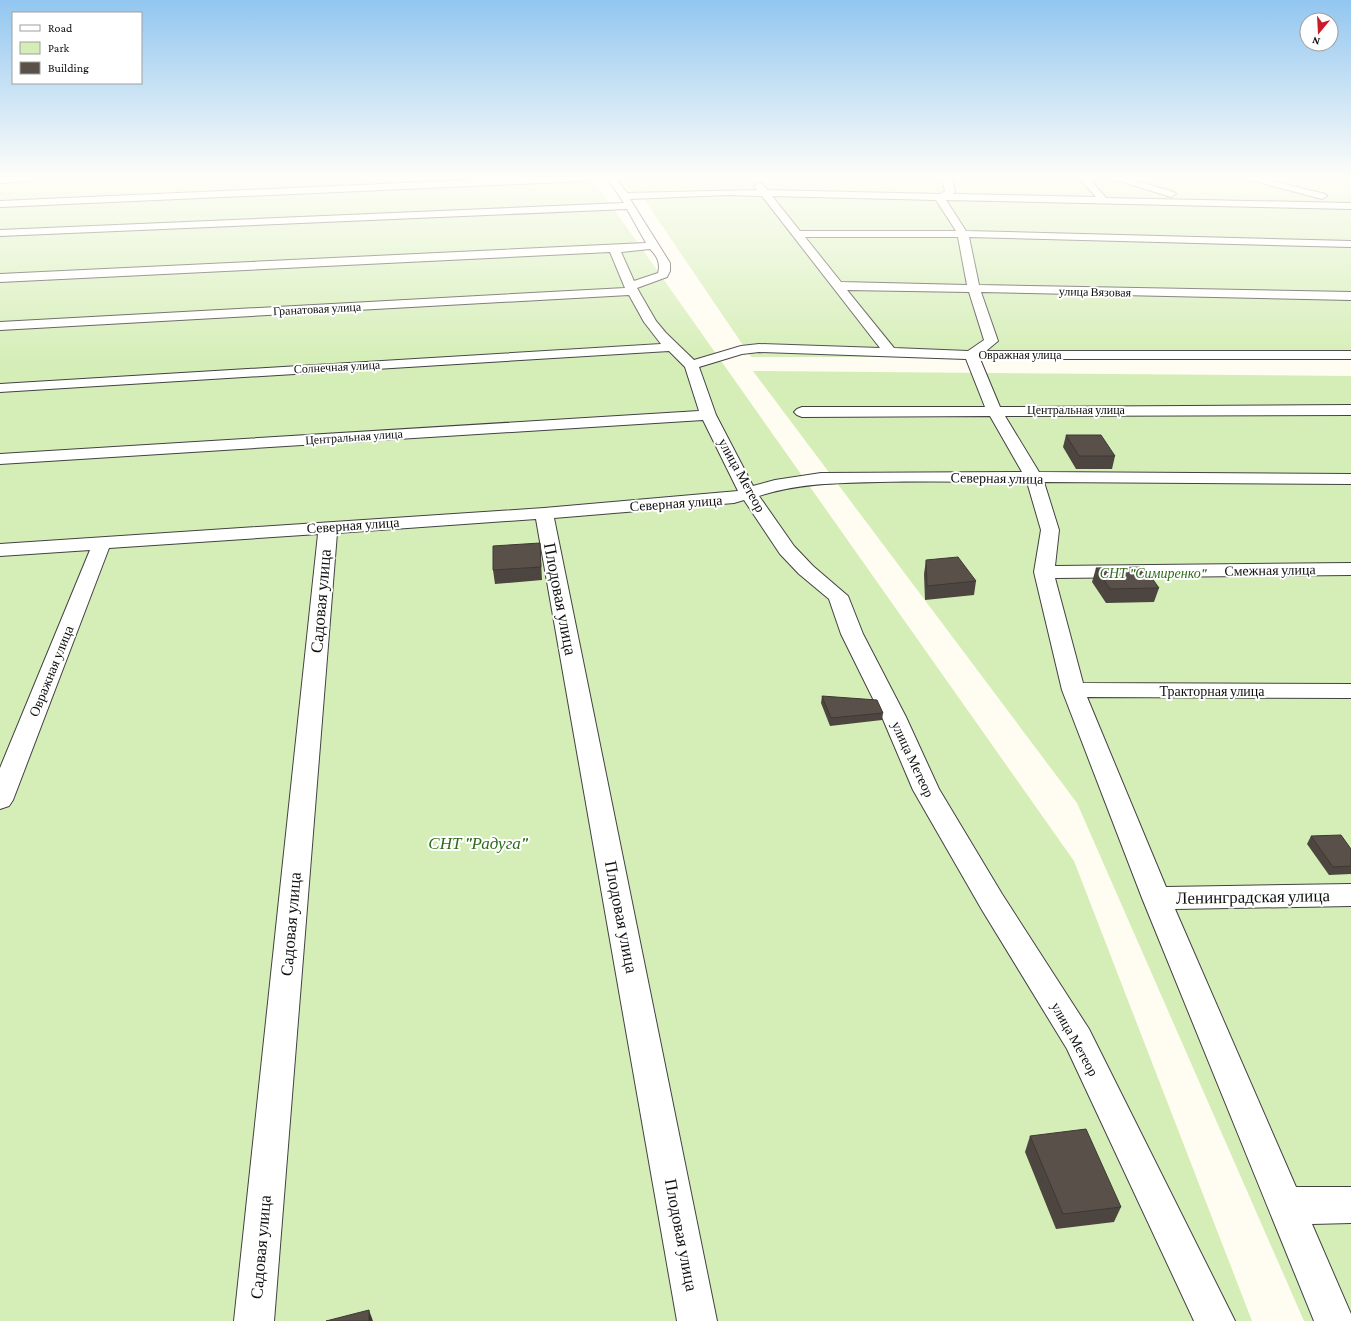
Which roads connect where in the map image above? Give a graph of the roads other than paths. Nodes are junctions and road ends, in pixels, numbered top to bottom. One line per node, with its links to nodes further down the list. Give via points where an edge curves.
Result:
1 (649, 240): 6 (street)
2 (802, 240): 9 (street)
3 (964, 240): 11 (street)
4 (1143, 240): 5 (street)
5 (1351, 244)
6 (653, 246): 7 (street); 10 (street, Гранатовая улица, via 666,262 663,275)
7 (614, 249): 8 (street); 10 (street, улица Метеор)
8 (0, 278)
9 (838, 286): 11 (street, улица Вязовая); 15 (street)
10 (632, 288): 13 (street, Гранатовая улица); 14 (street, улица Метеор, via 650,322)
11 (974, 288): 12 (street, улица Вязовая); 16 (street, via 991,342)
12 (1351, 296)
13 (0, 326)
14 (673, 347): 18 (street, улица Метеор); 19 (street, Солнечная улица)
15 (889, 351): 16 (street, Овражная улица); 18 (street, Овражная улица, via 759,348 741,350)
16 (971, 355): 17 (street, Овражная улица); 20 (street)
17 (1351, 355)
18 (691, 365): 23 (street, улица Метеор)
19 (0, 388)
20 (994, 410): 21 (street, Центральная улица); 22 (street, Центральная улица); 25 (street)
21 (1351, 410)
22 (802, 412)
23 (708, 415): 24 (street, Центральная улица); 27 (street, улица Метеор)
24 (0, 459)
25 (1034, 478): 26 (street, Северная улица); 27 (street, Северная улица, via 821,478 775,485); 33 (street, via 1050,530)
26 (1351, 479)
27 (748, 493): 28 (street, Северная улица, via 734,498); 43 (street, улица Метеор, via 787,550 806,570 838,596 852,634 894,717 926,790 992,902 1078,1039)
28 (544, 513): 29 (street, Северная улица); 42 (street, Плодовая улица)
29 (328, 527): 30 (street, Северная улица); 41 (street, Садовая улица)
30 (102, 542): 31 (street, Северная улица); 36 (street, Овражная улица)
31 (0, 550)
32 (1351, 569): 33 (street, Смежная улица)
33 (1044, 572): 34 (street)
34 (1073, 690): 35 (street, Тракторная улица); 38 (street)
35 (1351, 691)
36 (0, 800)
37 (1351, 895): 38 (street, Ленинградская улица)
38 (1156, 898): 40 (street)
39 (1351, 1205): 40 (street)
40 (1285, 1206): 44 (street)
41 (254, 1321)
42 (697, 1321)
43 (1215, 1321)
44 (1334, 1321)

